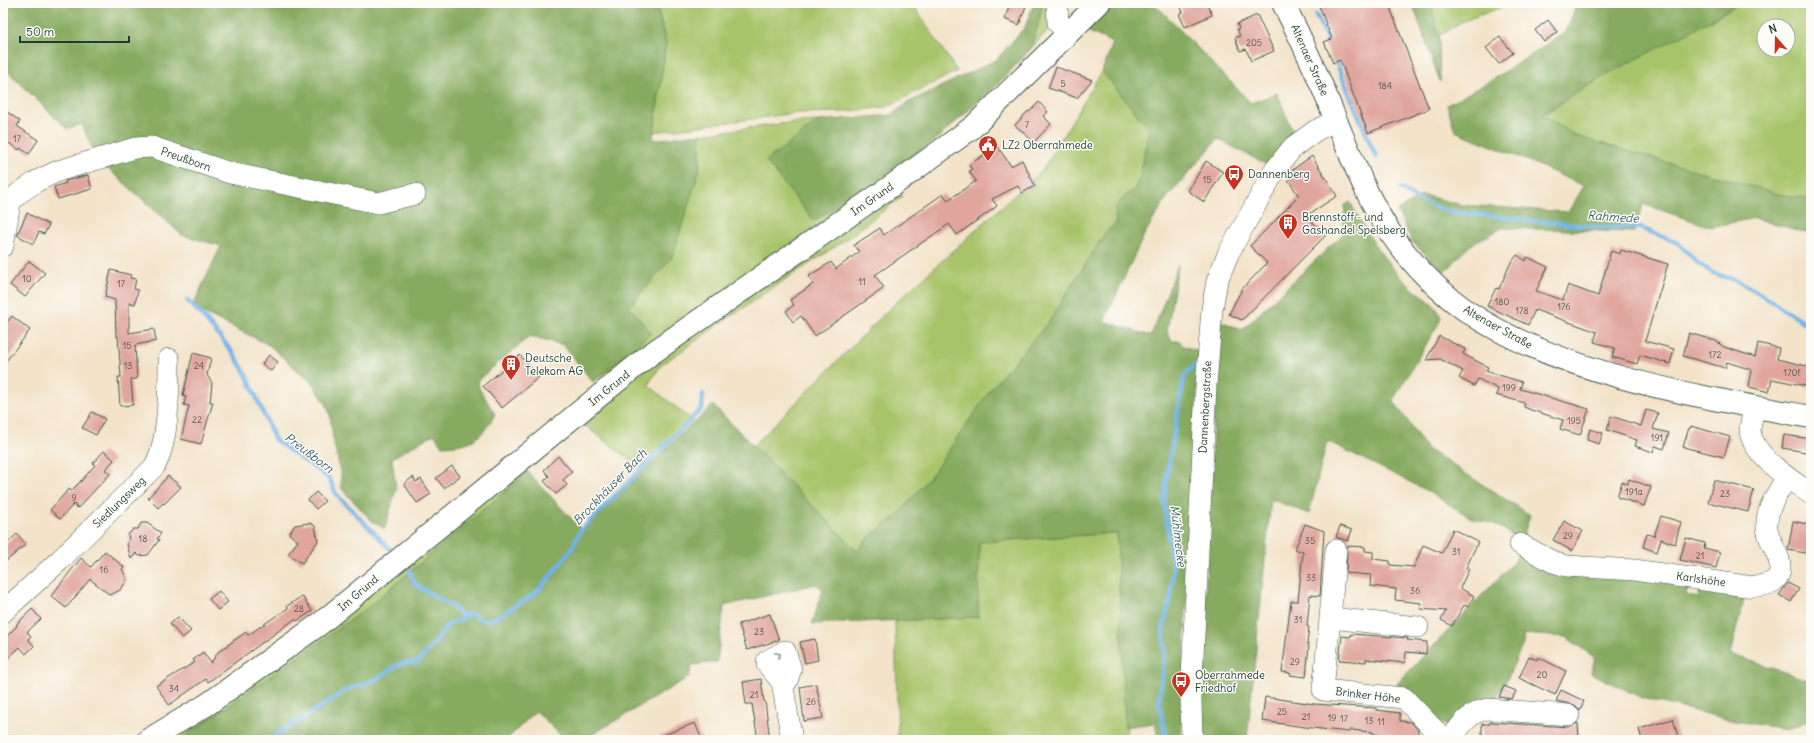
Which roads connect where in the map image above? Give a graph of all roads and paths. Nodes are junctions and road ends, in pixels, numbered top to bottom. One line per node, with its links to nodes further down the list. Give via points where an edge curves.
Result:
1 (1057, 3): 4 (street, via 1058,23)
2 (1099, 3): 4 (main road, Im Grund)
3 (1283, 3): 5 (main road, Altenaer Straße)
4 (1068, 33): 20 (main road, Im Grund, via 973,127 648,356 322,624 208,704)
5 (1336, 120): 9 (main road, Altenaer Straße, via 1359,176 1391,234 1418,268 1440,290 1467,311 1533,347 1575,362 1670,389); 22 (street, Dannenbergstraße, via 1293,147 1275,170 1228,254 1218,281 1212,308 1206,386 1191,698)
6 (415, 194): 7 (street, Preußborn, via 378,203 230,173 152,147 135,148 58,171 18,194 10,202)
7 (3, 246)
8 (169, 359): 15 (street, Siedlungsweg, via 165,429 159,460 60,560)
9 (1754, 407): 10 (main road, Altenaer Straße); 11 (street, via 1750,430 1754,442 1764,457)
10 (1811, 417)
11 (1788, 478): 12 (street); 13 (street, Karlshöhe, via 1773,500 1767,521 1768,534 1779,561 1778,576 1770,585 1746,586 1634,570 1566,566 1553,562)
12 (1811, 494)
13 (1520, 544)
14 (1336, 550): 16 (street, Brinker Höhe)
15 (3, 612)
16 (1330, 618): 17 (street); 23 (street, Brinker Höhe, via 1322,690 1404,698)
17 (1418, 627)
18 (782, 682): 21 (street)
19 (1569, 715): 24 (street, via 1479,710 1458,728)
20 (148, 740)
21 (792, 740)
22 (1192, 740)
23 (1444, 740)
24 (1450, 740)

